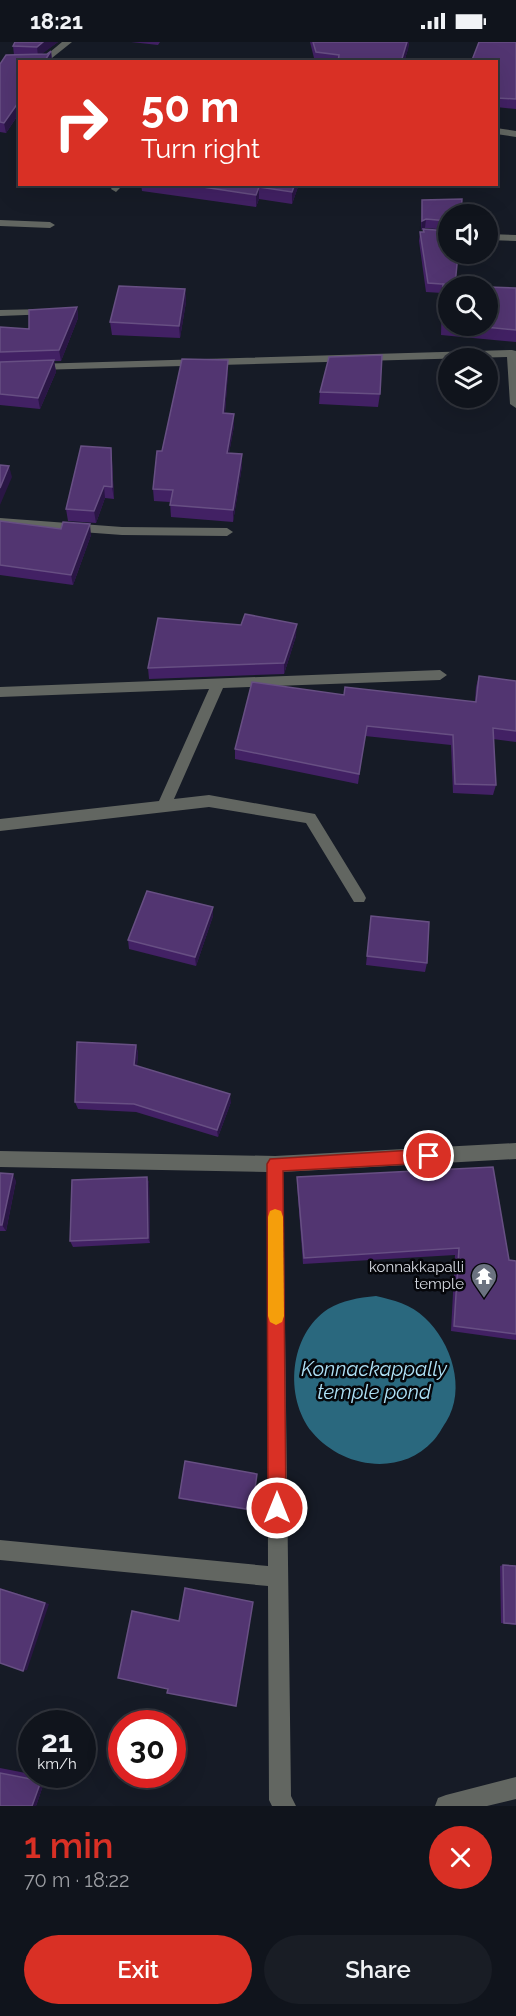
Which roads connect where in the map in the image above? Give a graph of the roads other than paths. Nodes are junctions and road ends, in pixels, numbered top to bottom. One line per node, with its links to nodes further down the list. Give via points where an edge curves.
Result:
1 (68, 42): 2 (street)
2 (44, 60)
3 (498, 131): 4 (street)
4 (516, 134)
5 (0, 223): 6 (street)
6 (50, 225)
7 (498, 237): 8 (street)
8 (516, 238)
9 (58, 312): 10 (street)
10 (0, 313)
11 (514, 353): 12 (street); 13 (street)
12 (0, 368)
13 (516, 404)
14 (0, 522): 15 (street, via 122,531)
15 (227, 532)
16 (440, 675): 17 (street)
17 (218, 684): 18 (street); 19 (street)
18 (0, 692)
19 (164, 806): 20 (street); 21 (street, via 209,801 310,818)
20 (0, 825)
21 (358, 898)
22 (516, 1151): 24 (street)
23 (0, 1159): 24 (street)
24 (275, 1164): 26 (street)
25 (0, 1550): 26 (street)
26 (278, 1577): 28 (street, via 280,1800)
27 (516, 1788): 29 (street)
28 (285, 1806)
29 (446, 1806)

